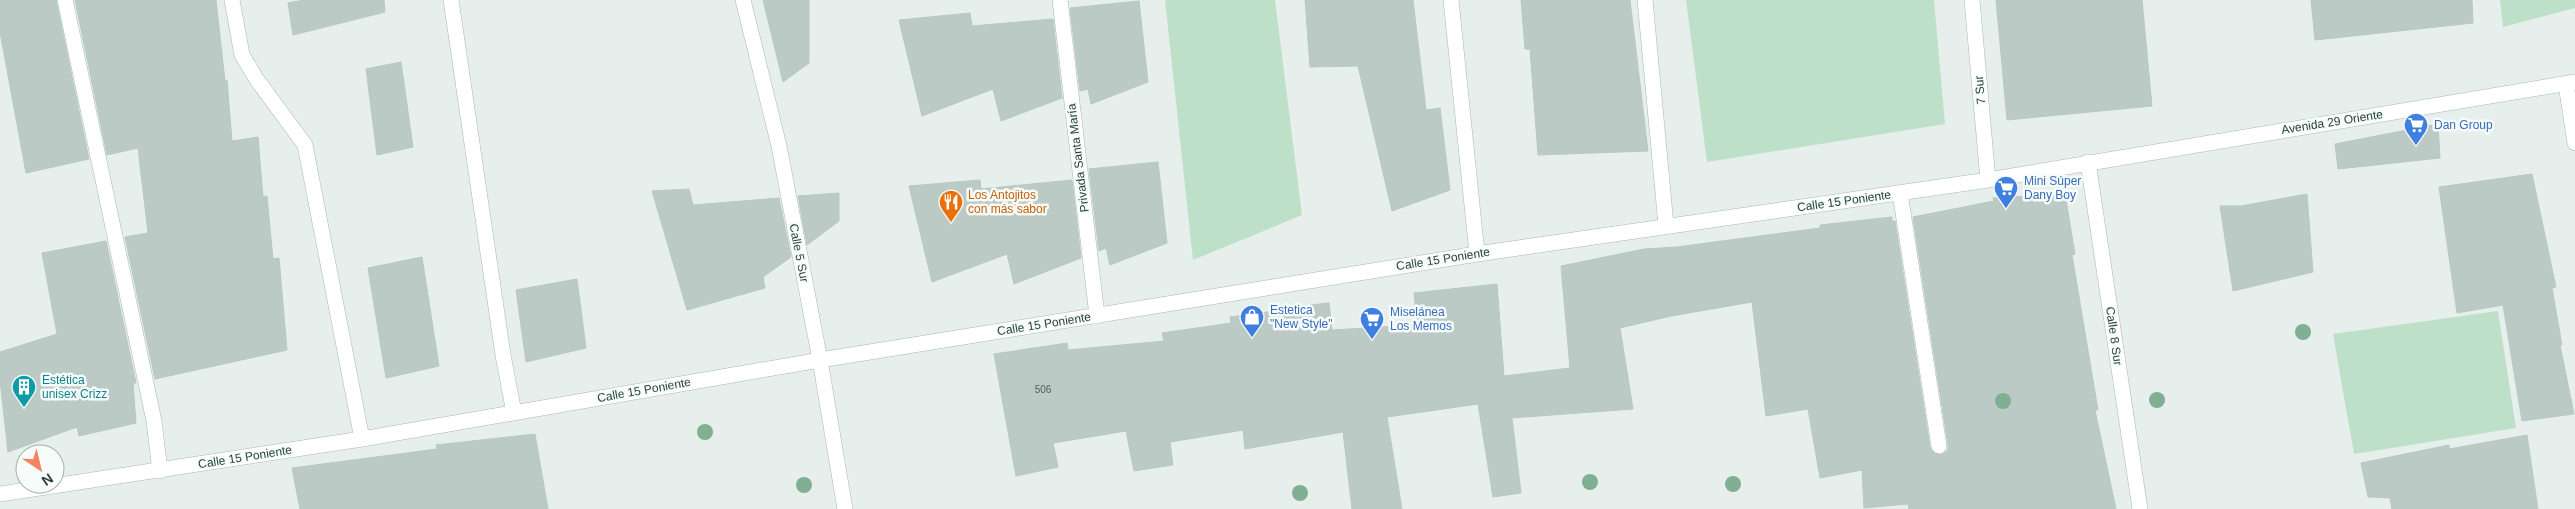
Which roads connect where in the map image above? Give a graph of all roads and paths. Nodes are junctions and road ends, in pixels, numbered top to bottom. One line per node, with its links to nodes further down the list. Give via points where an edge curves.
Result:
1 (65, 0): 21 (street, via 154,421)
2 (232, 0): 19 (street, via 242,55 304,144)
3 (451, 0): 18 (street, via 502,354)
4 (743, 0): 17 (street, Calle 5 Sur, via 778,146)
5 (1060, 0): 16 (street, Privada Santa María)
6 (1451, 0): 15 (street)
7 (1645, 0): 14 (street)
8 (1972, 0): 12 (street, 7 Sur)
9 (2570, 83): 10 (street); 11 (street, Avenida 29 Oriente)
10 (2575, 143)
11 (2088, 162): 12 (street, Calle 15 Poniente); 24 (street, Calle 8 Sur)
12 (1988, 180): 13 (street, Calle 15 Poniente)
13 (1900, 193): 14 (street, Calle 15 Poniente); 20 (street)
14 (1666, 225): 15 (street, Calle 15 Poniente)
15 (1477, 254): 16 (street, Calle 15 Poniente)
16 (1097, 316): 17 (street, Calle 15 Poniente)
17 (820, 360): 18 (street, Calle 15 Poniente); 23 (street, Calle 5 Sur)
18 (514, 413): 19 (street, Calle 15 Poniente)
19 (362, 439): 21 (street, Calle 15 Poniente)
20 (1938, 446)
21 (160, 471): 22 (street, Calle 15 Poniente)
22 (0, 494)
23 (845, 509)
24 (2140, 509)

